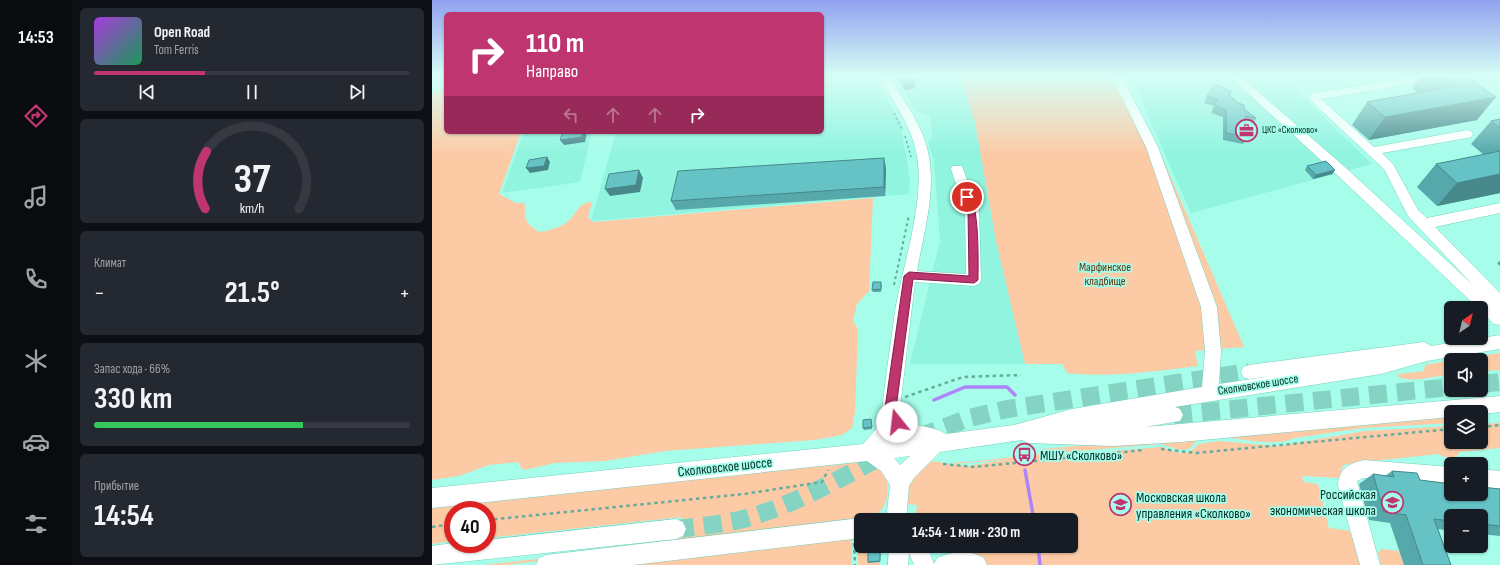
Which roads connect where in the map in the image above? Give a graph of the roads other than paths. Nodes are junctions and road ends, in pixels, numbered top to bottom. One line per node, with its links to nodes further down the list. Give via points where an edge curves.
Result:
1 (899, 101): 10 (street, via 911,122 923,154 926,171 925,191)
2 (1129, 101): 15 (street, via 1152,147 1209,307 1213,351)
3 (1262, 101): 12 (street)
4 (1318, 101): 6 (street)
5 (1467, 134): 6 (street)
6 (1372, 151): 9 (street, via 1389,167 1413,213)
7 (957, 169): 10 (street, via 972,211 974,280)
8 (1500, 208): 9 (street)
9 (1424, 224): 11 (street)
10 (909, 276): 16 (street)
11 (1500, 303)
12 (1500, 319)
13 (1499, 342): 14 (street, via 1384,352); 15 (street, Сколковское шоссе, via 1427,354 1381,367)
14 (1249, 372)
15 (1210, 393): 19 (street, Сколковское шоссе, via 1072,417)
16 (895, 404): 20 (street, via 897,422 905,430); 22 (street, via 883,435)
17 (1500, 404): 19 (street, Сколковское шоссе, via 1181,433 1113,437)
18 (1174, 415): 19 (street)
19 (1017, 434): 20 (street, Сколковское шоссе)
20 (954, 442): 21 (street, Сколковское шоссе)
21 (934, 444): 22 (street, Сколковское шоссе); 26 (street, via 907,471)
22 (867, 452): 26 (street, via 886,461); 27 (street, Сколковское шоссе)
23 (1444, 475): 41 (street, via 1364,469 1348,477 1348,486)
24 (1488, 479): 25 (street)
25 (1500, 480)
26 (900, 485): 28 (street)
27 (432, 498)
28 (897, 513)
29 (676, 529): 34 (street)
30 (854, 532): 35 (street)
31 (890, 553): 36 (street)
32 (899, 553): 37 (street)
33 (920, 553): 38 (street)
34 (432, 556)
35 (546, 565)
36 (889, 565)
37 (898, 565)
38 (924, 565)
39 (944, 565): 40 (street, via 970,562)
40 (978, 565)
41 (1370, 565)

